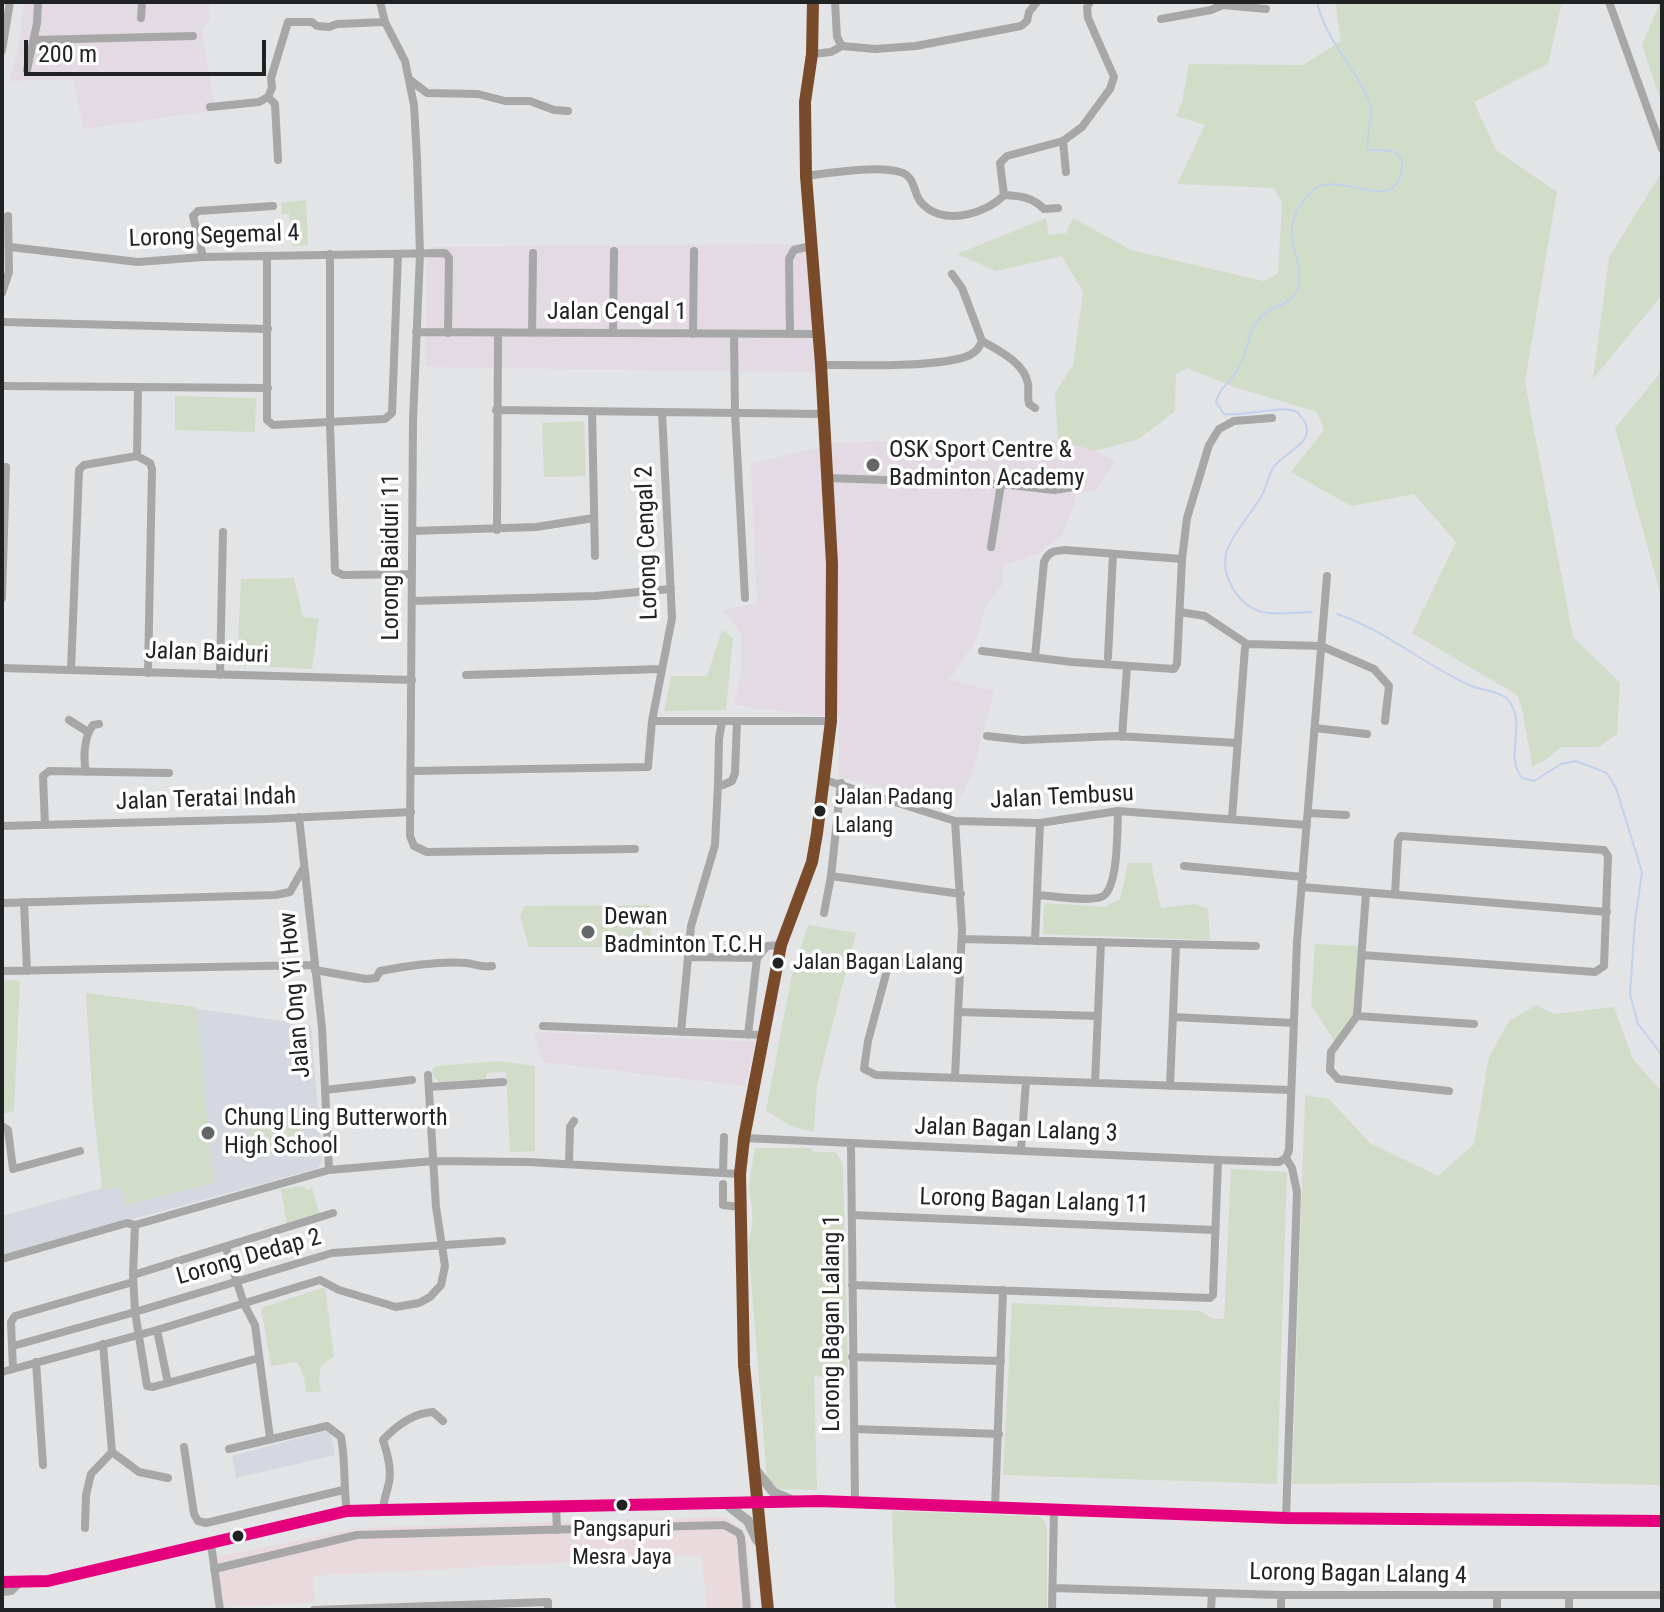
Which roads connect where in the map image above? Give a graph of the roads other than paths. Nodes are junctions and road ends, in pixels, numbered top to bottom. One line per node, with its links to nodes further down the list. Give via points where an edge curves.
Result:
1 (10, 2): 18 (street)
2 (38, 2): 16 (street)
3 (142, 2): 12 (street)
4 (380, 2): 14 (street, Lorong Baiduri 11)
5 (813, 2): 19 (main road)
6 (835, 2): 17 (street)
7 (1037, 2): 17 (street, via 1021,26 916,46)
8 (1090, 2): 27 (street, via 1088,18 1113,83 1082,127)
9 (1609, 2): 28 (street)
10 (1223, 4): 11 (street); 13 (street)
11 (1266, 9)
12 (141, 18)
13 (1161, 19)
14 (385, 22): 21 (street, Lorong Baiduri 11); 23 (street, via 329,27 288,22)
15 (193, 36): 16 (street)
16 (34, 40): 20 (street)
17 (842, 46): 19 (street)
18 (2, 50)
19 (812, 54): 31 (main road, via 805,102)
20 (27, 70)
21 (409, 79): 22 (street); 24 (street, Lorong Baiduri 11)
22 (427, 93): 24 (street); 26 (street, via 478,94)
23 (268, 97): 25 (street); 29 (street, via 275,104)
24 (414, 105): 43 (street, Lorong Baiduri 11)
25 (210, 107)
26 (568, 111)
27 (1063, 141): 30 (street); 32 (street, via 1007,156 1000,163)
28 (1662, 149)
29 (278, 160)
30 (1066, 172)
31 (806, 176): 32 (street, via 904,172 918,199 940,215 978,212); 36 (main road)
32 (1004, 195): 34 (street, via 1024,196 1044,209)
33 (273, 206): 45 (street, via 198,211 193,216)
34 (1058, 208)
35 (8, 216): 37 (street)
36 (811, 246): 57 (street, via 794,250 789,259); 58 (main road)
37 (10, 247): 45 (street, Lorong Segemal 4, via 138,262); 47 (street)
38 (614, 251): 54 (street)
39 (694, 251): 55 (street)
40 (533, 253): 53 (street)
41 (330, 254): 42 (street, Lorong Segemal 4); 44 (street, Lorong Segemal 4); 71 (street)
42 (398, 254): 43 (street, Lorong Segemal 4); 71 (street, via 392,413 385,419)
43 (420, 254): 50 (street, Lorong Baiduri 11); 51 (street, via 445,253 449,258)
44 (267, 256): 45 (street, Lorong Segemal 4); 49 (street)
45 (203, 257)
46 (952, 274): 59 (street)
47 (2, 293)
48 (2, 322): 49 (street)
49 (268, 329): 63 (street)
50 (416, 332): 51 (street, Jalan Cengal 1); 79 (street, Lorong Baiduri 11)
51 (448, 333): 52 (street, Jalan Cengal 1)
52 (498, 333): 53 (street, Jalan Cengal 1); 65 (street)
53 (532, 333): 54 (street, Jalan Cengal 1)
54 (613, 333): 55 (street, Jalan Cengal 1)
55 (693, 334): 56 (street, Jalan Cengal 1)
56 (734, 334): 57 (street, Jalan Cengal 1); 68 (street)
57 (790, 334): 58 (street, Jalan Cengal 1)
58 (818, 334): 60 (main road)
59 (982, 341): 60 (street, via 968,356 940,361); 64 (street, via 1014,361)
60 (821, 365): 69 (main road)
61 (2, 386): 62 (street)
62 (138, 387): 63 (street); 72 (street)
63 (268, 388): 71 (street, via 267,420 273,425)
64 (1035, 408)
65 (496, 410): 66 (street); 78 (street)
66 (592, 411): 67 (street); 77 (street)
67 (662, 412): 68 (street); 87 (street, Lorong Cengal 2)
68 (735, 413): 69 (street); 89 (street)
69 (823, 414): 74 (main road)
70 (1272, 418): 84 (street, via 1234,421 1219,429 1187,518)
71 (330, 424): 85 (street, via 335,571)
72 (141, 458): 100 (street, via 79,470); 101 (street, via 152,469)
73 (6, 467): 88 (street)
74 (828, 478): 75 (street); 109 (main road)
75 (1001, 484): 76 (street); 81 (street)
76 (1074, 487)
77 (594, 518): 78 (street); 83 (street)
78 (497, 530): 79 (street)
79 (413, 531): 85 (street, Lorong Baiduri 11)
80 (223, 532): 102 (street)
81 (991, 547)
82 (1113, 554): 84 (street); 95 (street, via 1054,551 1044,562); 96 (street)
83 (595, 556)
84 (1182, 559): 91 (street)
85 (412, 574): 90 (street, Lorong Baiduri 11)
86 (1327, 576): 93 (street)
87 (671, 589): 90 (street); 99 (street, Lorong Cengal 2, via 671,629)
88 (2, 598)
89 (745, 598)
90 (412, 601): 104 (street, Lorong Baiduri 11)
91 (1180, 612): 92 (street, via 1205,616); 97 (street, via 1174,669)
92 (1247, 644): 93 (street); 117 (street)
93 (1321, 646): 110 (street, via 1374,669 1389,686); 112 (street)
94 (982, 651): 95 (street)
95 (1035, 657): 97 (street)
96 (1108, 657)
97 (1127, 667): 116 (street)
98 (2, 668): 100 (street, Jalan Baiduri)
99 (661, 669): 103 (street); 106 (street, Lorong Cengal 2)
100 (71, 670): 101 (street, Jalan Baiduri)
101 (148, 673): 102 (street, Jalan Baiduri)
102 (220, 675): 104 (street, Jalan Baiduri)
103 (466, 675)
104 (412, 680): 119 (street, Lorong Baiduri 11)
105 (69, 720): 113 (street)
106 (652, 721): 107 (street); 119 (street, Lorong Cengal 2, via 648,767)
107 (722, 721): 108 (street); 125 (street)
108 (737, 721): 109 (street); 125 (street, via 735,773 732,781)
109 (831, 721): 123 (main road)
110 (1385, 721)
111 (99, 724): 113 (street)
112 (1315, 728): 114 (street); 128 (street)
113 (88, 732): 118 (street)
114 (1367, 734)
115 (987, 736): 116 (street)
116 (1122, 737): 117 (street)
117 (1238, 743): 131 (street)
118 (82, 760): 120 (street); 121 (street)
119 (411, 771): 127 (street, Lorong Baiduri 11)
120 (72, 772): 121 (street); 134 (street, via 49,771 43,776)
121 (86, 772): 122 (street)
122 (169, 773)
123 (825, 780): 124 (street, Jalan Tembusu); 155 (main road, via 812,862)
124 (841, 783): 132 (street, Jalan Tembusu); 140 (street)
125 (718, 784): 158 (street, via 715,845 691,926)
126 (1118, 811): 131 (street, Jalan Tembusu); 133 (street, Jalan Tembusu); 146 (street, via 1114,880 1107,893 1086,898)
127 (411, 812): 130 (street, Jalan Teratai Indah); 137 (street, Lorong Baiduri 11, via 410,836 414,846 427,852)
128 (1309, 813): 129 (street); 135 (street)
129 (1346, 815)
130 (299, 817): 134 (street, Jalan Teratai Indah); 139 (street, Jalan Ong Yi How)
131 (1232, 818): 135 (street, Jalan Tembusu)
132 (955, 821): 133 (street, Jalan Tembusu); 144 (street)
133 (1040, 823): 146 (street)
134 (45, 825): 136 (street, Jalan Teratai Indah)
135 (1307, 825): 141 (street)
136 (2, 826)
137 (635, 849)
138 (1184, 866): 141 (street)
139 (304, 868): 147 (street, via 290,892 275,895); 162 (street, Jalan Ong Yi How)
140 (831, 876): 144 (street); 150 (street)
141 (1303, 877): 142 (street)
142 (1302, 887): 143 (street); 169 (street)
143 (1366, 893): 145 (street); 157 (street)
144 (961, 894): 151 (street)
145 (1395, 894): 149 (street); 149 (street, via 1401,836 1596,849 1607,852)
146 (1037, 895): 152 (street)
147 (24, 902): 148 (street); 164 (street)
148 (2, 903)
149 (1607, 912): 157 (street, via 1605,962 1595,972)
150 (824, 913)
151 (962, 939): 152 (street); 160 (street)
152 (1035, 941): 153 (street)
153 (1101, 942): 154 (street); 166 (street)
154 (1176, 944): 156 (street); 168 (street)
155 (781, 945): 159 (street, via 767,946); 174 (main road)
156 (1256, 946)
157 (1362, 955): 167 (street)
158 (689, 957): 159 (street); 172 (street)
159 (757, 958): 173 (street)
160 (961, 962): 165 (street); 176 (street, via 889,963 863,1064 876,1075)
161 (492, 966): 162 (street, via 456,963 394,969 366,979)
162 (315, 967): 164 (street); 183 (street, Jalan Ong Yi How)
163 (2, 971): 164 (street)
164 (27, 971)
165 (958, 1012): 166 (street); 176 (street)
166 (1098, 1016): 180 (street)
167 (1357, 1016): 170 (street); 185 (street, via 1331,1052 1330,1070 1338,1079)
168 (1173, 1017): 169 (street); 181 (street)
169 (1294, 1023): 184 (street)
170 (1474, 1024)
171 (543, 1026): 172 (street)
172 (681, 1032): 173 (street)
173 (748, 1035): 174 (street)
174 (764, 1035): 189 (main road)
175 (428, 1075): 182 (street)
176 (955, 1078): 178 (street)
177 (412, 1080): 183 (street)
178 (1026, 1081): 180 (street); 192 (street)
179 (503, 1082): 182 (street)
180 (1095, 1083): 181 (street)
181 (1170, 1086): 184 (street)
182 (429, 1087): 196 (street)
183 (325, 1090): 198 (street, Jalan Ong Yi How)
184 (1291, 1090): 194 (street)
185 (1449, 1091)
186 (574, 1121): 197 (street)
187 (5, 1128): 193 (street, via 13,1169)
188 (724, 1137): 191 (street)
189 (743, 1143): 190 (street, Jalan Bagan Lalang 3); 191 (street, Jalan Bagan Lalang 3); 200 (main road)
190 (851, 1144): 192 (street, Jalan Bagan Lalang 3); 204 (street, Lorong Bagan Lalang 1)
191 (725, 1148): 199 (street)
192 (1021, 1150): 195 (street, Jalan Bagan Lalang 3)
193 (80, 1151)
194 (1286, 1158): 195 (street, Jalan Bagan Lalang 3); 248 (street, via 1297,1192)
195 (1218, 1160): 206 (street)
196 (434, 1161): 197 (street); 198 (street); 208 (street)
197 (569, 1164): 199 (street)
198 (329, 1170): 205 (street)
199 (723, 1173): 200 (street)
200 (740, 1174): 201 (main road)
201 (739, 1193): 202 (main road); 202 (street, via 723,1188 723,1205)
202 (739, 1207): 236 (main road)
203 (333, 1213): 209 (street)
204 (852, 1215): 206 (street, Lorong Bagan Lalang 11); 213 (street, Lorong Bagan Lalang 1)
205 (135, 1225): 210 (street); 211 (street)
206 (1215, 1230): 214 (street, via 1213,1295 1205,1299)
207 (502, 1241): 208 (street, Lorong Dedap 2)
208 (442, 1244): 212 (street, Lorong Dedap 2, via 332,1253); 215 (street, via 441,1285 419,1303 396,1307 320,1280)
209 (226, 1248): 211 (street); 212 (street)
210 (2, 1259)
211 (133, 1278): 216 (street); 220 (street, via 15,1316)
212 (236, 1281): 215 (street); 216 (street, Lorong Dedap 2)
213 (852, 1285): 214 (street); 221 (street, Lorong Bagan Lalang 1)
214 (1003, 1290): 223 (street)
215 (244, 1304): 217 (street); 222 (street, via 255,1325)
216 (135, 1312): 218 (street); 220 (street, Lorong Dedap 2)
217 (157, 1330): 218 (street); 227 (street)
218 (139, 1334): 219 (street); 227 (street, via 147,1386)
219 (103, 1344): 224 (street); 234 (street)
220 (13, 1346): 225 (street)
221 (852, 1357): 223 (street); 229 (street, Lorong Bagan Lalang 1)
222 (259, 1358): 227 (street); 231 (street)
223 (1001, 1361): 230 (street)
224 (36, 1362): 225 (street); 235 (street)
225 (13, 1369): 226 (street)
226 (2, 1372)
227 (168, 1383)
228 (443, 1421): 245 (street, via 424,1412 383,1440 389,1483)
229 (854, 1429): 230 (street); 240 (street, Lorong Bagan Lalang 1)
230 (999, 1434): 244 (street)
231 (270, 1438): 233 (street); 238 (street, via 327,1426 341,1437)
232 (184, 1447): 238 (street, via 198,1521)
233 (229, 1449)
234 (112, 1452): 237 (street, via 139,1472); 250 (street, via 91,1474)
235 (43, 1465)
236 (753, 1467): 239 (main road, via 774,1493); 241 (main road)
237 (168, 1478)
238 (343, 1490): 247 (street)
239 (795, 1501): 240 (main road); 241 (main road)
240 (855, 1501): 244 (main road)
241 (756, 1502): 242 (main road); 253 (main road)
242 (725, 1503): 243 (main road, via 593,1499); 253 (main road, via 748,1521)
243 (556, 1506): 245 (main road); 251 (street)
244 (995, 1508): 246 (main road)
245 (383, 1510): 247 (main road)
246 (1054, 1510): 248 (main road); 257 (street)
247 (347, 1511): 252 (main road)
248 (1286, 1518): 249 (main road)
249 (1662, 1521)
250 (85, 1528)
251 (557, 1530): 254 (street, via 357,1535); 267 (street, via 731,1527 741,1538)
252 (211, 1544): 254 (street); 256 (main road)
253 (762, 1552): 268 (main road)
254 (214, 1569): 265 (street)
255 (2, 1582): 256 (main road)
256 (18, 1583): 258 (main road)
257 (1053, 1588): 259 (street, Lorong Bagan Lalang 4); 269 (street)
258 (2, 1591)
259 (1212, 1593): 260 (street, Lorong Bagan Lalang 4); 270 (street)
260 (1281, 1595): 263 (street, Lorong Bagan Lalang 4); 271 (street)
261 (1662, 1595): 262 (street, Lorong Bagan Lalang 4)
262 (1569, 1596): 263 (street, Lorong Bagan Lalang 4); 273 (street)
263 (1497, 1597): 272 (street)
264 (548, 1606): 266 (street)
265 (220, 1610)
266 (314, 1610)
267 (747, 1610)
268 (768, 1610)
269 (1052, 1610)
270 (1211, 1610)
271 (1281, 1610)
272 (1497, 1610)
273 (1569, 1610)

